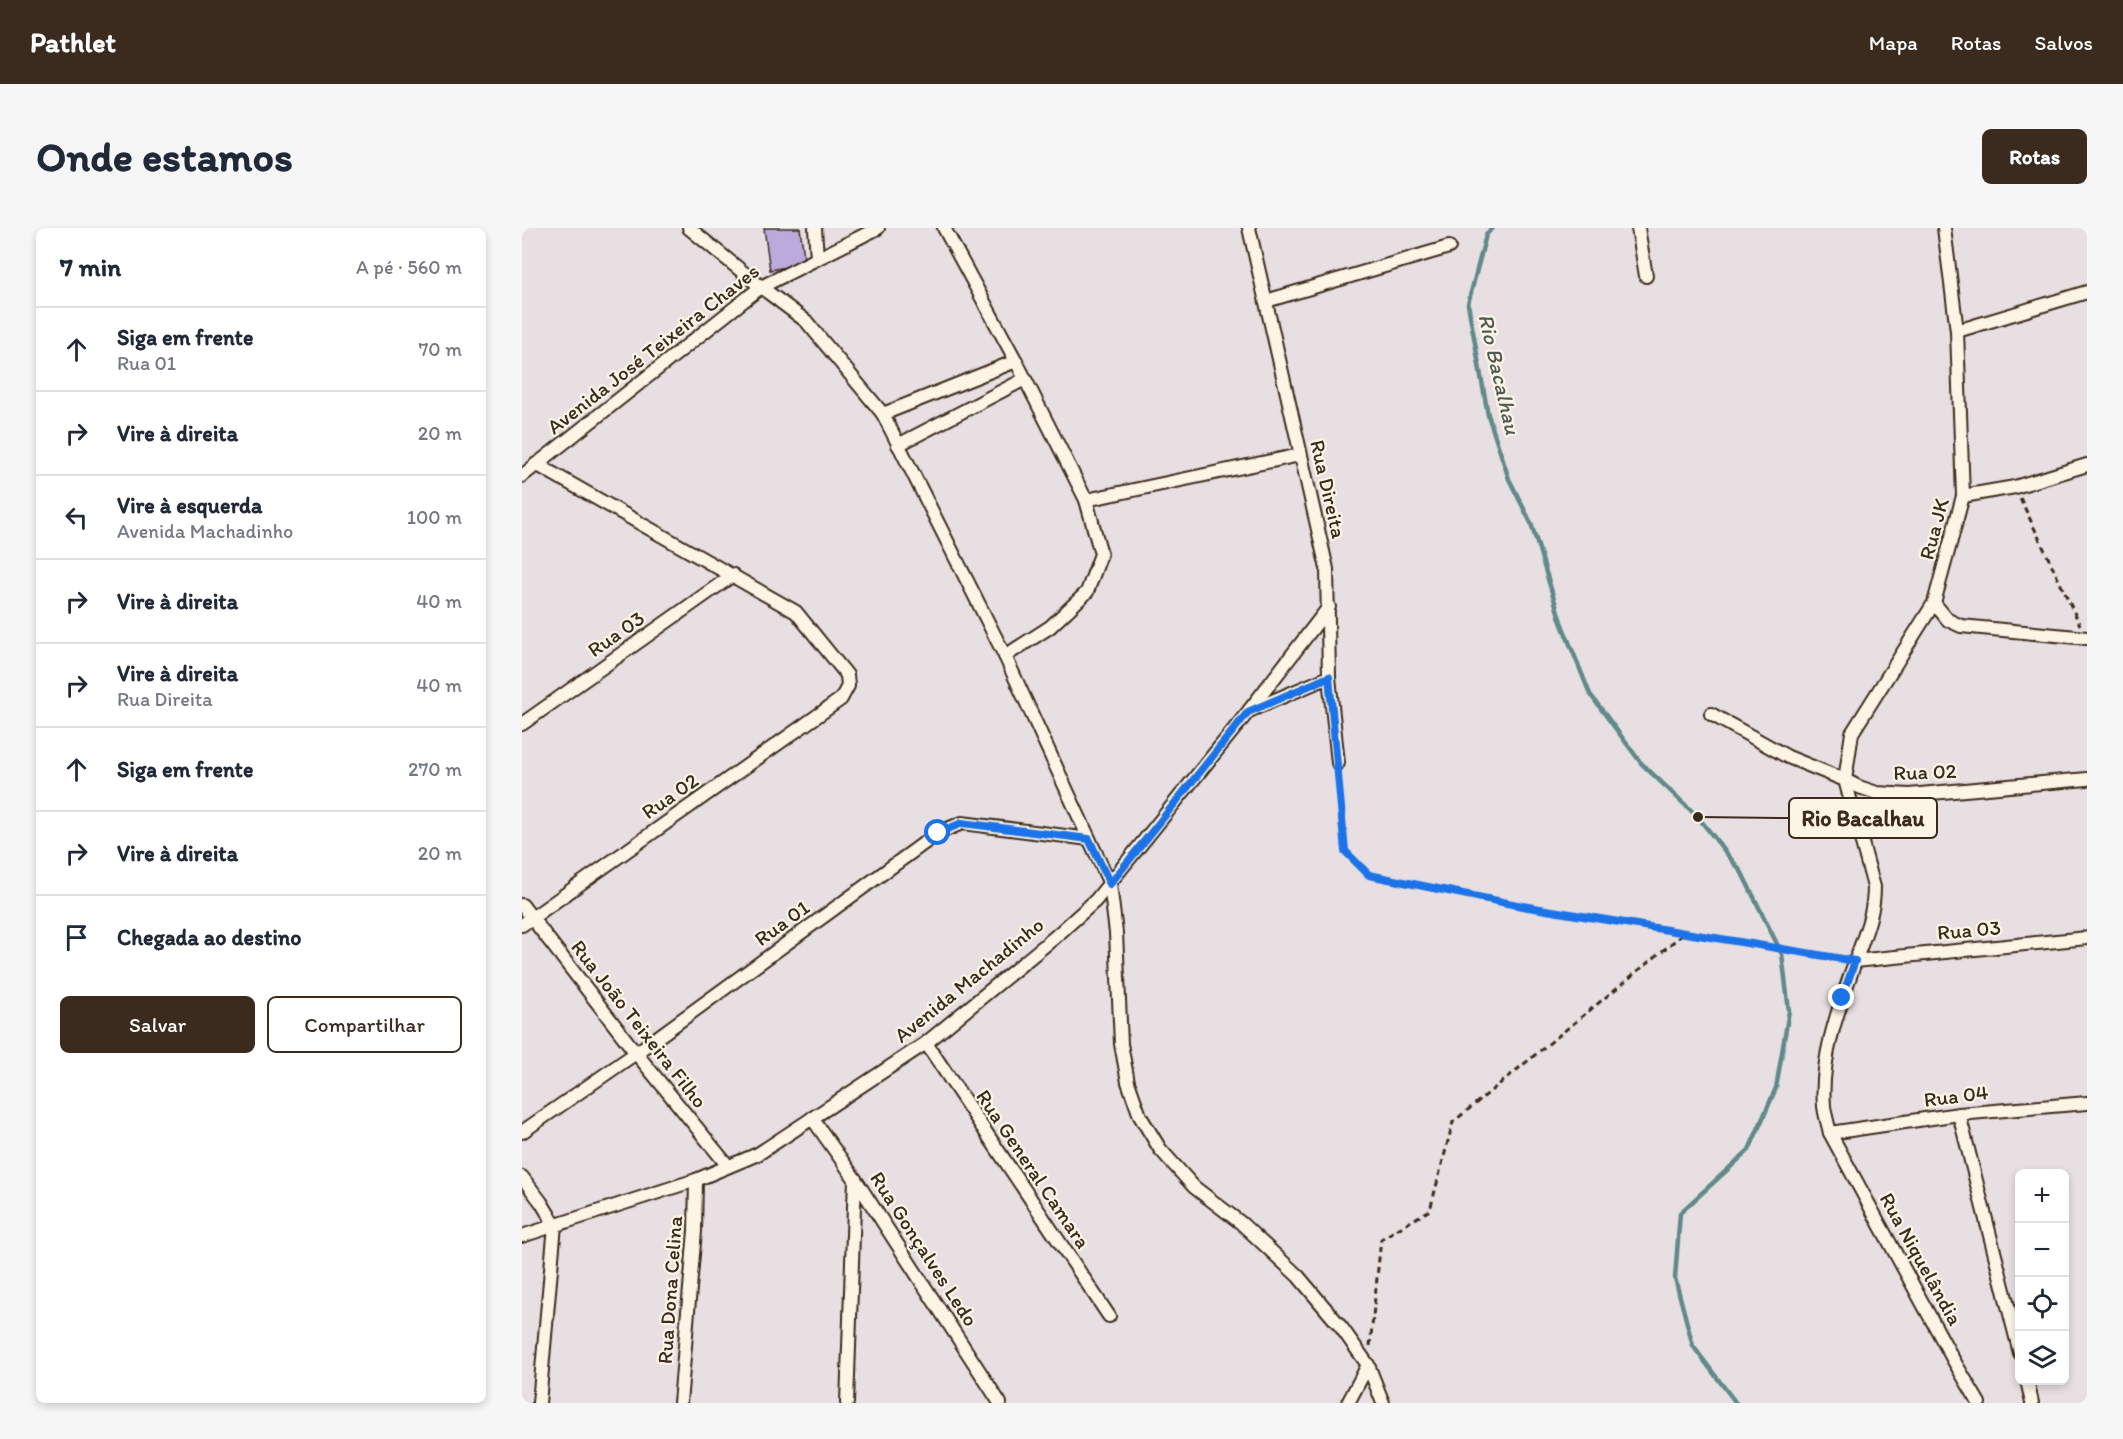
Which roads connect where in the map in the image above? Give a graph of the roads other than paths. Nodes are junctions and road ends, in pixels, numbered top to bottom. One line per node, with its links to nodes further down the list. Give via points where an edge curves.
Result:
1 (689, 228): 11 (street)
2 (815, 228): 9 (street)
3 (878, 228): 9 (street, Avenida José Teixeira Chaves)
4 (944, 228): 15 (street)
5 (1249, 228): 13 (street, Rua Direita)
6 (1638, 228): 10 (street)
7 (1944, 228): 14 (street, Rua JK)
8 (1449, 247): 13 (street)
9 (817, 258): 11 (street, Avenida José Teixeira Chaves)
10 (1646, 276)
11 (761, 287): 17 (street, via 806,321); 20 (street, Avenida José Teixeira Chaves)
12 (2087, 292): 14 (street)
13 (1266, 301): 19 (street, Rua Direita)
14 (1957, 331): 23 (street, Rua JK)
15 (1016, 361): 16 (street); 17 (street)
16 (1025, 379): 18 (street); 24 (street)
17 (883, 414): 18 (street)
18 (898, 445): 29 (street)
19 (1300, 455): 24 (street); 27 (street, Rua Direita, via 1327,569)
20 (536, 464): 22 (street, Avenida José Teixeira Chaves); 25 (street)
21 (2087, 465): 23 (street, via 2015,487)
22 (522, 476)
23 (1963, 496): 26 (street, Rua JK)
24 (1086, 500): 29 (street, via 1101,554 1087,592 1050,627)
25 (733, 575): 33 (street, Rua 03); 40 (street, Rua 02, via 796,612 847,675 848,687 841,699)
26 (1934, 603): 28 (street, via 1948,620 1961,626); 36 (street, Rua JK, via 1852,733)
27 (1329, 607): 30 (street, Rua Direita); 31 (street, Avenida Machadinho)
28 (2086, 638)
29 (1005, 656): 37 (street)
30 (1329, 677): 31 (street); 34 (street, Rua Direita)
31 (1248, 712): 38 (street, Avenida Machadinho)
32 (1711, 714): 36 (street, Rua 02, via 1788,757)
33 (522, 724)
34 (1338, 763)
35 (2087, 779): 36 (street, Rua 02, via 1909,795 1877,793)
36 (1845, 780): 42 (street, Rua Niquelândia, via 1874,887 1869,926)
37 (1089, 839): 38 (street); 44 (street, Rua 01, via 962,823 938,833)
38 (1110, 884): 43 (street, Avenida Machadinho, via 1055,937); 58 (street, via 1121,1044 1140,1116 1160,1149 1194,1187 1241,1223 1298,1276)
39 (522, 905): 40 (street, Rua João Teixeira Filho)
40 (527, 921): 44 (street, Rua João Teixeira Filho)
41 (2087, 939): 42 (street, Rua 03)
42 (1855, 961): 49 (street, Rua Niquelândia, via 1825,1064 1824,1106)
43 (926, 1043): 47 (street, Avenida Machadinho); 56 (street, Rua General Camara)
44 (636, 1053): 48 (street, Rua 01); 50 (street, Rua João Teixeira Filho)
45 (2087, 1102): 46 (street, Rua 04)
46 (1959, 1114): 49 (street, Rua 04); 57 (street)
47 (812, 1118): 50 (street, Avenida Machadinho, via 758,1154); 52 (street, Rua Gonçalves Ledo)
48 (522, 1132)
49 (1830, 1133): 66 (street, Rua Niquelândia)
50 (728, 1166): 53 (street, Avenida Machadinho)
51 (522, 1177): 54 (street)
52 (855, 1179): 62 (street); 63 (street, Rua Gonçalves Ledo)
53 (696, 1180): 54 (street, Avenida Machadinho); 61 (street, Rua Dona Celina)
54 (555, 1225): 55 (street, Avenida Machadinho); 60 (street)
55 (522, 1236)
56 (1109, 1316)
57 (2015, 1337)
58 (1368, 1365): 64 (street); 65 (street)
59 (2027, 1385): 67 (street)
60 (539, 1403)
61 (680, 1403)
62 (847, 1403)
63 (1000, 1403)
64 (1348, 1403)
65 (1383, 1403)
66 (1979, 1403)
67 (2032, 1403)

